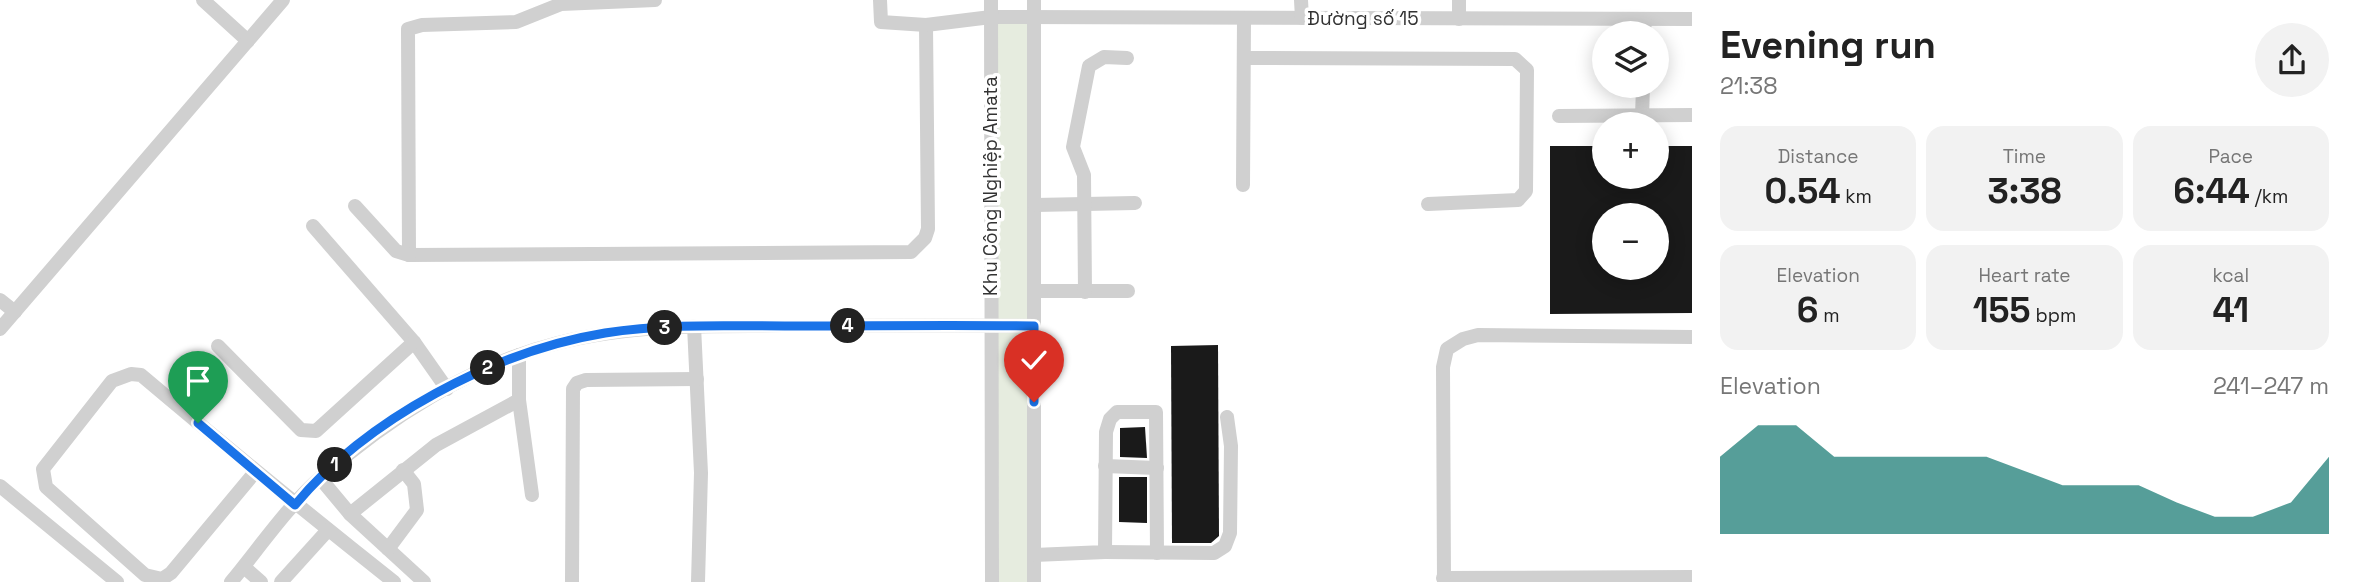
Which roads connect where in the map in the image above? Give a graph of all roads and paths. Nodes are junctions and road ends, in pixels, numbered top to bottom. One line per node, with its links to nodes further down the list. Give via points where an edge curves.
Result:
1 (203, 0): 18 (street)
2 (283, 0): 18 (street)
3 (655, 0): 32 (street, via 561,4 516,22 408,29)
4 (880, 0): 17 (street, Đường số 15, via 881,22)
5 (991, 0): 9 (street, Khu Công Nghiệp Amata)
6 (1034, 0): 10 (street)
7 (1301, 0): 12 (street)
8 (1459, 0): 13 (street)
9 (991, 17): 10 (street, Đường số 15); 17 (street, Đường số 15); 39 (street, Khu Công Nghiệp Amata)
10 (1034, 18): 11 (street, Đường số 15); 30 (street)
11 (1244, 18): 12 (street, Đường số 15); 20 (street)
12 (1302, 18): 13 (street, Đường số 15)
13 (1459, 19): 16 (street, Đường số 15)
14 (1692, 19): 15 (street, Đường số 15)
15 (1669, 22)
16 (1592, 24)
17 (926, 25): 32 (street, via 928,229 911,252)
18 (248, 41): 37 (street)
19 (1127, 58): 27 (street, via 1104,57 1089,66 1073,146 1084,175)
20 (1244, 58): 25 (street); 28 (street, via 1515,59 1522,64 1527,70 1526,191 1518,200)
21 (1692, 115): 24 (street)
22 (1559, 116): 23 (street)
23 (1592, 116)
24 (1669, 116)
25 (1243, 185)
26 (1135, 203): 27 (street)
27 (1085, 204): 30 (street); 35 (street)
28 (1428, 204)
29 (355, 205): 32 (street, via 396,251)
30 (1035, 205): 33 (street)
31 (313, 226): 43 (street)
32 (409, 255)
33 (1034, 291): 35 (street); 40 (street)
34 (1128, 291): 35 (street)
35 (1085, 292)
36 (0, 300): 37 (street)
37 (15, 312): 41 (street)
38 (694, 326): 39 (street); 45 (street, via 606,333); 46 (street)
39 (990, 326): 40 (street); 75 (street, Khu Công Nghiệp Amata)
40 (1034, 326): 63 (street)
41 (0, 329)
42 (1692, 337): 66 (street, via 1478,335 1447,349 1443,367)
43 (414, 342): 44 (street, via 316,431 307,432); 47 (street)
44 (218, 346)
45 (519, 355): 47 (street); 48 (street)
46 (697, 379): 73 (street, via 586,380 573,389); 74 (street, via 701,472)
47 (447, 389): 54 (street, via 361,443)
48 (519, 400): 53 (street, via 436,445); 56 (street)
49 (1227, 417): 62 (street, via 1230,533 1224,546 1214,553)
50 (1105, 466): 51 (street); 51 (street, via 1110,419 1117,412 1156,412); 61 (street)
51 (1157, 468): 62 (street)
52 (256, 471): 52 (street, via 162,579 145,575 43,480 43,469 87,411 112,381 131,374 141,375); 57 (street)
53 (403, 471): 58 (street); 60 (street, via 414,484 417,510)
54 (320, 478): 57 (street); 58 (street)
55 (0, 486): 67 (street)
56 (532, 495)
57 (295, 505): 59 (street); 64 (street)
58 (350, 513): 60 (street)
59 (328, 530): 70 (street); 71 (street)
60 (388, 550): 72 (street)
61 (1105, 552): 62 (street); 63 (street)
62 (1157, 553)
63 (1034, 555): 76 (street)
64 (244, 567): 68 (street); 69 (street)
65 (1692, 577): 66 (street)
66 (1443, 580)
67 (117, 582)
68 (231, 582)
69 (261, 582)
70 (281, 582)
71 (394, 582)
72 (424, 582)
73 (572, 582)
74 (698, 582)
75 (992, 582)
76 (1034, 582)

